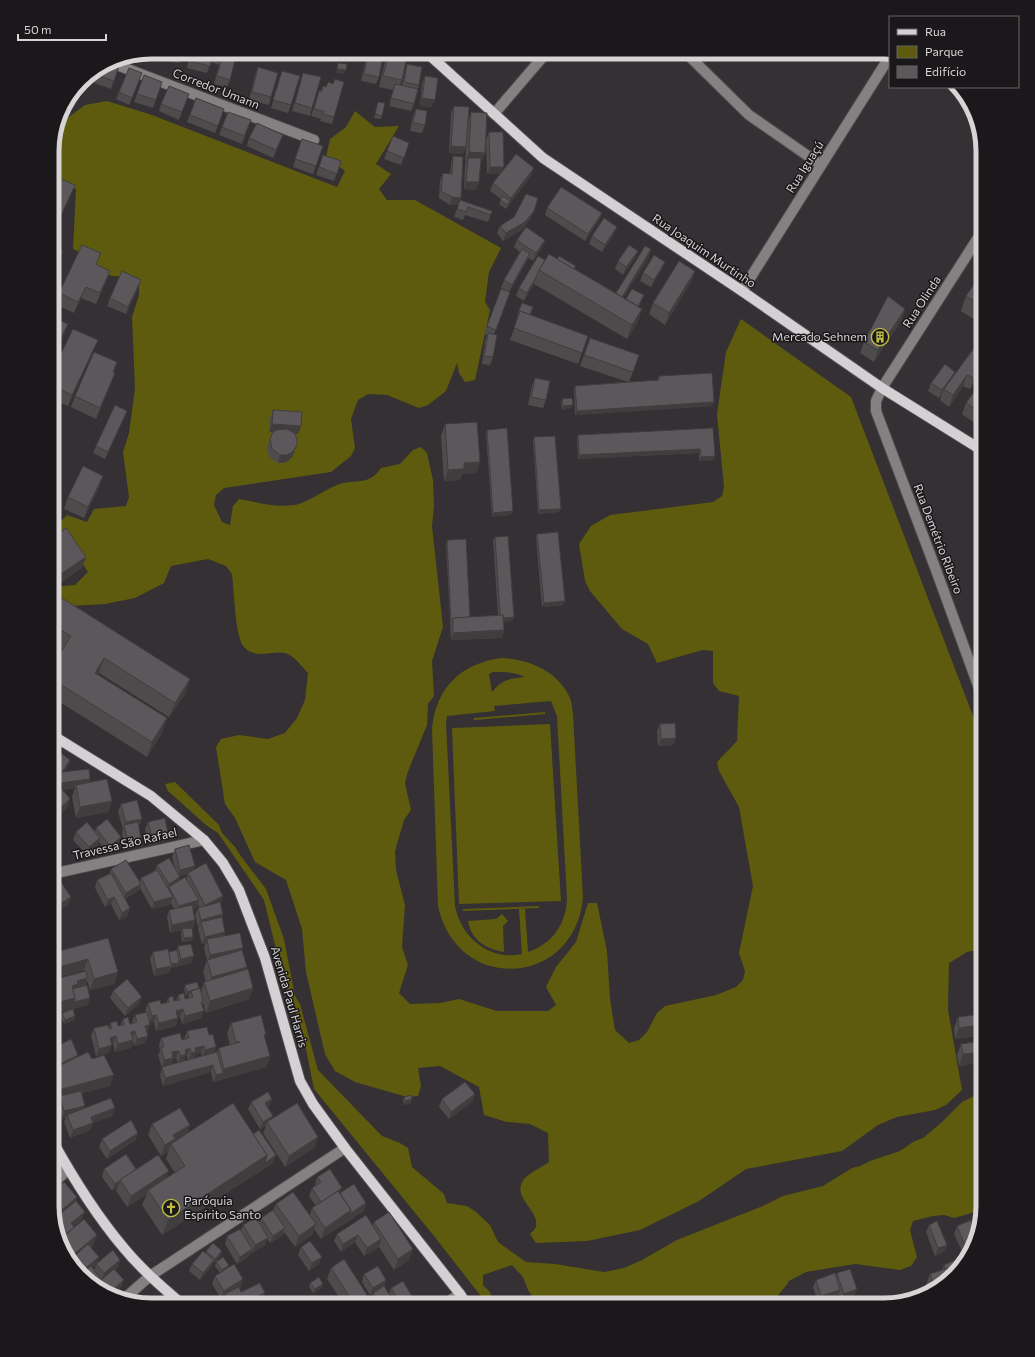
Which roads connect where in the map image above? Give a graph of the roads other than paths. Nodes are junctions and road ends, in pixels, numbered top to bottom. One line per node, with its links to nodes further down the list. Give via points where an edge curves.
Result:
1 (434, 59): 6 (main road, Rua Joaquim Murtinho)
2 (542, 59): 6 (street)
3 (692, 59): 8 (street, via 749,115)
4 (888, 59): 8 (street, Rua Iguaçú)
5 (118, 65): 7 (street, Corredor Umann)
6 (494, 114): 10 (main road, Rua Joaquim Murtinho, via 543,158)
7 (314, 140)
8 (821, 165): 10 (street, Rua Iguaçú)
9 (976, 241): 11 (street, Rua Olinda)
10 (742, 291): 11 (main road, Rua Joaquim Murtinho)
11 (882, 388): 12 (main road, Rua Joaquim Murtinho); 13 (street, Rua Demétrio Ribeiro, via 876,401 876,411)
12 (976, 447)
13 (976, 681)
14 (59, 739): 15 (main road, Avenida Paul Harris, via 151,796)
15 (204, 840): 16 (street, Travessa São Rafael); 17 (main road, Avenida Paul Harris, via 239,890 265,958 300,1081 313,1104)
16 (59, 872)
17 (345, 1148): 21 (street); 22 (main road, Avenida Paul Harris)
18 (59, 1153): 19 (main road)
19 (68, 1170): 20 (street); 21 (main road, via 124,1248)
20 (59, 1178)
21 (150, 1276): 23 (street); 24 (main road)
22 (460, 1294): 25 (street); 26 (main road, Avenida Paul Harris)
23 (128, 1295)
24 (175, 1298)
25 (454, 1298)
26 (463, 1298)

